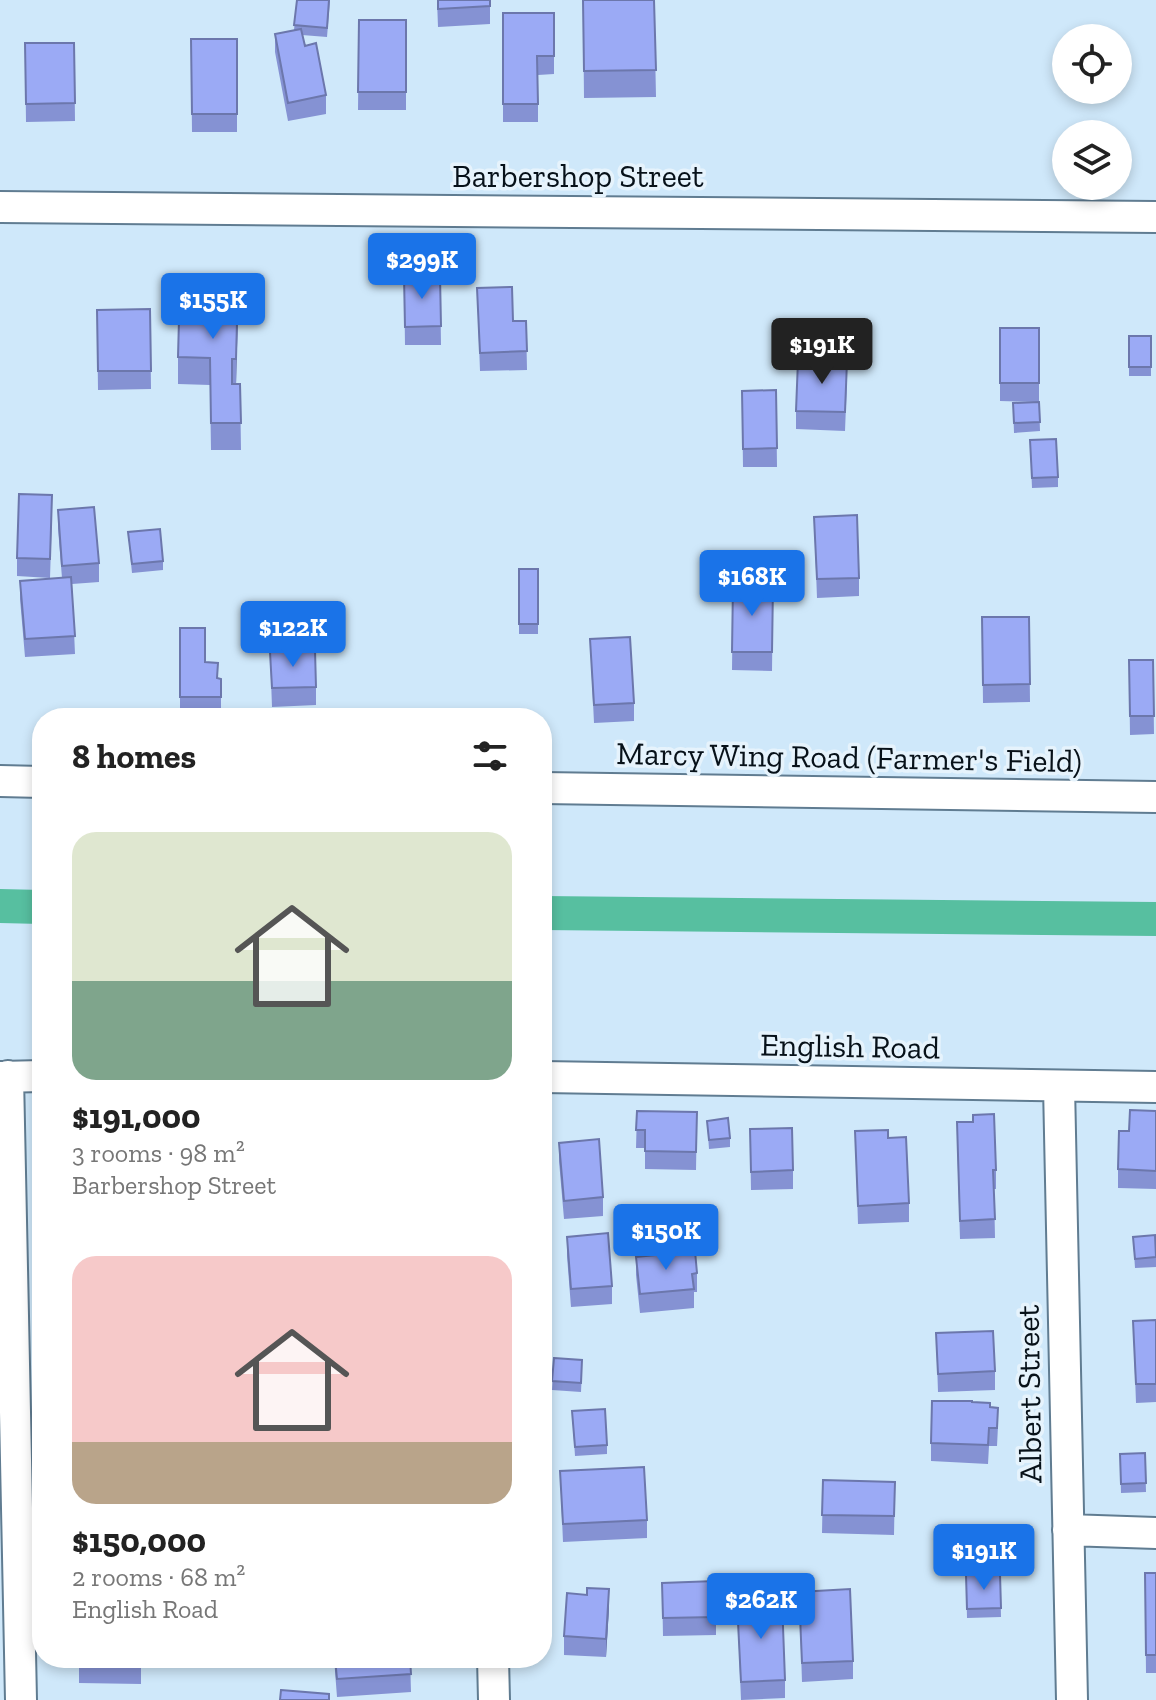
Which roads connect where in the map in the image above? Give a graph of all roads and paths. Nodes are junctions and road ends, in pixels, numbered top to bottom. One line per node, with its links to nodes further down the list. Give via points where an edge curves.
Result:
1 (0, 207): 2 (street, Barbershop Street)
2 (1156, 217)
3 (0, 781): 4 (street)
4 (32, 782)
5 (552, 788): 6 (street, Marcy Wing Road (Farmer's Field))
6 (1156, 797)
7 (4, 1076): 8 (street); 15 (street)
8 (32, 1076)
9 (552, 1077): 10 (street, English Road)
10 (1059, 1086): 11 (street, English Road); 12 (street, Albert Street)
11 (1156, 1087)
12 (1068, 1530): 13 (street); 17 (street, Albert Street)
13 (1156, 1533)
14 (493, 1668): 16 (street)
15 (21, 1700)
16 (494, 1700)
17 (1072, 1700)

